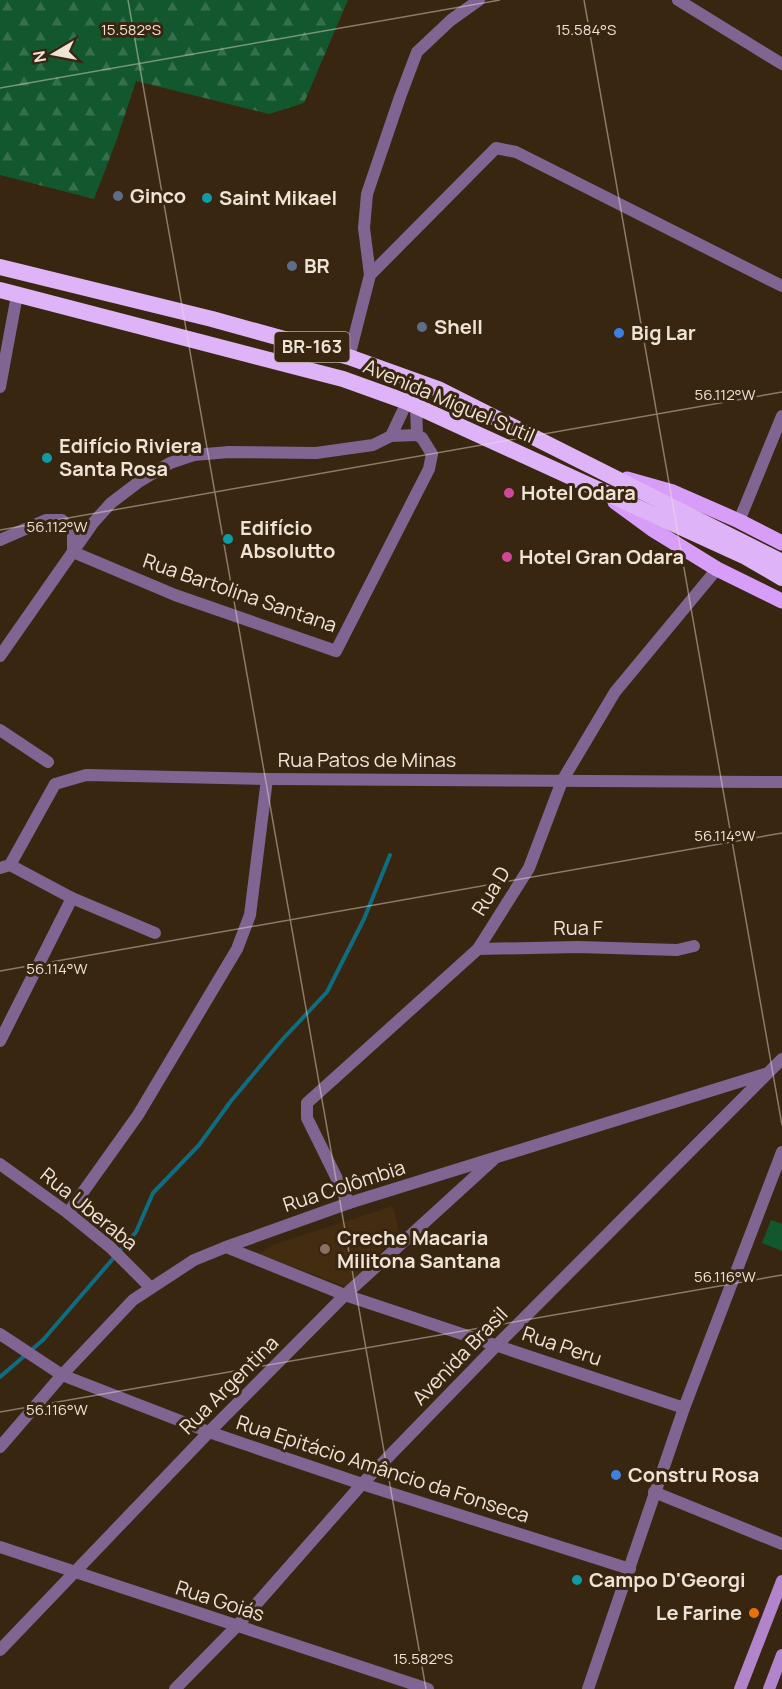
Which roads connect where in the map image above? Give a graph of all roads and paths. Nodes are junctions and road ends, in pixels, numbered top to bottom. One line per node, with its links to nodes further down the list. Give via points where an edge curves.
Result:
1 (479, 0): 5 (street, via 417,52 367,194 364,228)
2 (678, 0): 3 (street)
3 (782, 64)
4 (0, 267): 9 (highway, Avenida Miguel Sutil / BR-163)
5 (370, 275): 6 (street, via 496,148 516,152); 9 (street)
6 (782, 286)
7 (0, 291): 8 (highway, Avenida Miguel Sutil / BR-163)
8 (17, 295): 10 (street); 11 (highway, Avenida Miguel Sutil / BR-163, via 343,379)
9 (349, 357): 15 (highway, Avenida Miguel Sutil / BR-163, via 438,389)
10 (0, 387)
11 (411, 404): 13 (street, Rua Bartolina Santana); 14 (street); 16 (highway, Avenida Miguel Sutil / BR-163)
12 (782, 416): 17 (street)
13 (417, 435): 14 (street); 20 (street, Rua Bartolina Santana, via 432,454 429,469 336,651 175,595)
14 (392, 436): 20 (street, via 373,445 316,453 194,454 170,463 111,503)
15 (606, 472): 17 (main road, Avenida Miguel Sutil / BR-163, via 674,492); 21 (highway, BR-163)
16 (598, 490): 22 (main road, Avenida Miguel Sutil / BR-163); 23 (highway, BR-163, via 746,557)
17 (739, 521): 19 (main road, Avenida Miguel Sutil / BR-163)
18 (0, 540): 20 (street, via 46,520 62,520 73,532)
19 (782, 543)
20 (73, 552): 25 (street)
21 (782, 562)
22 (717, 569): 24 (main road, Avenida Miguel Sutil / BR-163); 29 (street, Rua D, via 615,692)
23 (782, 578)
24 (782, 602)
25 (0, 656)
26 (0, 730): 27 (street)
27 (48, 762)
28 (267, 779): 29 (street, Rua Patos de Minas); 31 (street, Rua Patos de Minas, via 86,775 55,784); 43 (street, via 250,915 237,949 138,1115)
29 (562, 781): 30 (street, Rua Patos de Minas); 35 (street, Rua D, via 529,868)
30 (782, 782)
31 (3, 867): 32 (street)
32 (72, 898): 33 (street); 36 (street)
33 (155, 933)
34 (694, 946): 35 (street, Rua F, via 677,950 578,946)
35 (478, 949): 42 (street, Rua D, via 307,1103 307,1118)
36 (0, 1041)
37 (782, 1059): 38 (street, Avenida Brasil)
38 (767, 1073): 40 (street, Rua Colômbia); 48 (street, Avenida Brasil)
39 (782, 1152): 50 (street)
40 (495, 1157): 42 (street, Rua Colômbia); 46 (street, Rua Argentina)
41 (0, 1164): 43 (street, Rua Uberaba)
42 (349, 1203): 44 (street, Rua Colômbia)
43 (68, 1213): 45 (street, Rua Uberaba)
44 (226, 1247): 45 (street, Rua Colômbia, via 194,1260); 46 (street, Rua Peru)
45 (150, 1287): 49 (street, Rua Colômbia)
46 (345, 1295): 48 (street, Rua Peru); 51 (street, Rua Argentina)
47 (0, 1334): 49 (street, Rua Epitácio Amâncio da Fonseca)
48 (498, 1344): 50 (street, Rua Peru); 53 (street, Avenida Brasil)
49 (62, 1375): 51 (street, Rua Epitácio Amâncio da Fonseca); 52 (street, Rua Colômbia)
50 (684, 1408): 54 (street)
51 (209, 1432): 53 (street, Rua Epitácio Amâncio da Fonseca); 58 (street, Rua Argentina)
52 (0, 1447)
53 (362, 1485): 57 (street, Rua Epitácio Amâncio da Fonseca); 60 (street, Avenida Brasil)
54 (654, 1492): 55 (street); 57 (street)
55 (782, 1544)
56 (0, 1547): 58 (street, Rua Goiás)
57 (630, 1569): 65 (street)
58 (74, 1573): 60 (street, Rua Goiás); 61 (street, Rua Argentina)
59 (782, 1581): 66 (main road)
60 (236, 1627): 63 (street, Avenida Brasil); 64 (street, Rua Goiás)
61 (0, 1650)
62 (782, 1655): 67 (main road)
63 (175, 1689)
64 (428, 1689)
65 (588, 1689)
66 (740, 1689)
67 (769, 1689)

